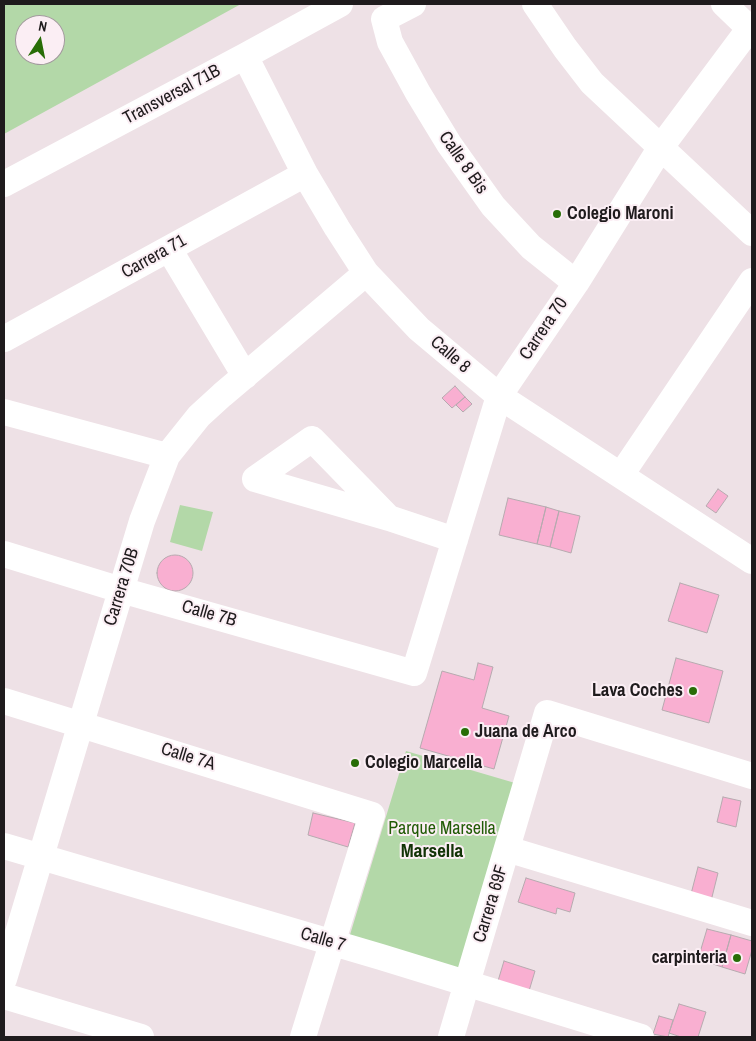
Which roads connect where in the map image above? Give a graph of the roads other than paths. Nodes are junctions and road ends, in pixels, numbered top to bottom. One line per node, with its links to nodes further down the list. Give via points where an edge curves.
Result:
1 (340, 4): 6 (street, Transversal 71B)
2 (413, 4): 14 (street, Calle 8 Bis, via 384,20 390,42 418,93 448,144 493,206 531,247)
3 (535, 4): 7 (street, via 592,83)
4 (724, 4): 5 (street)
5 (751, 28): 7 (street, Carrera 70)
6 (246, 56): 8 (street, Calle 8); 9 (street, Transversal 71B)
7 (661, 147): 10 (street); 14 (street, Carrera 70)
8 (305, 174): 11 (street, Carrera 71); 12 (street, Calle 8)
9 (4, 184)
10 (752, 233)
11 (169, 249): 15 (street, Carrera 71); 16 (street)
12 (366, 273): 16 (street, Carrera 70B); 17 (street, Calle 8, via 419,329)
13 (752, 281): 20 (street)
14 (576, 283): 17 (street, Carrera 70)
15 (4, 339)
16 (245, 376): 19 (street, Carrera 70B, via 200,416)
17 (499, 396): 20 (street, Calle 8); 22 (street, Carrera 70)
18 (4, 412): 19 (street)
19 (167, 456): 25 (street, Carrera 70B, via 142,521)
20 (621, 475): 23 (street, Calle 8)
21 (389, 518): 22 (street)
22 (454, 540): 26 (street, Carrera 70)
23 (749, 552)
24 (4, 554): 25 (street, Calle 7B)
25 (121, 590): 26 (street, Calle 7B); 28 (street, Carrera 70B)
26 (414, 672)
27 (4, 701): 28 (street, Calle 7A)
28 (80, 724): 32 (street, Carrera 70B); 34 (street, Calle 7A, via 372,815)
29 (752, 776): 31 (street, Carrera 69F, via 547,712)
30 (4, 846): 32 (street, Calle 7)
31 (507, 850): 33 (street); 36 (street, Carrera 69F)
32 (40, 857): 34 (street, Calle 7); 35 (street, Carrera 70B)
33 (752, 923)
34 (332, 942): 36 (street, Calle 7); 39 (street)
35 (4, 979)
36 (467, 984): 40 (street, Carrera 69F); 41 (street, Calle 7)
37 (4, 996): 38 (street)
38 (141, 1037)
39 (304, 1037)
40 (451, 1037)
41 (641, 1037)

